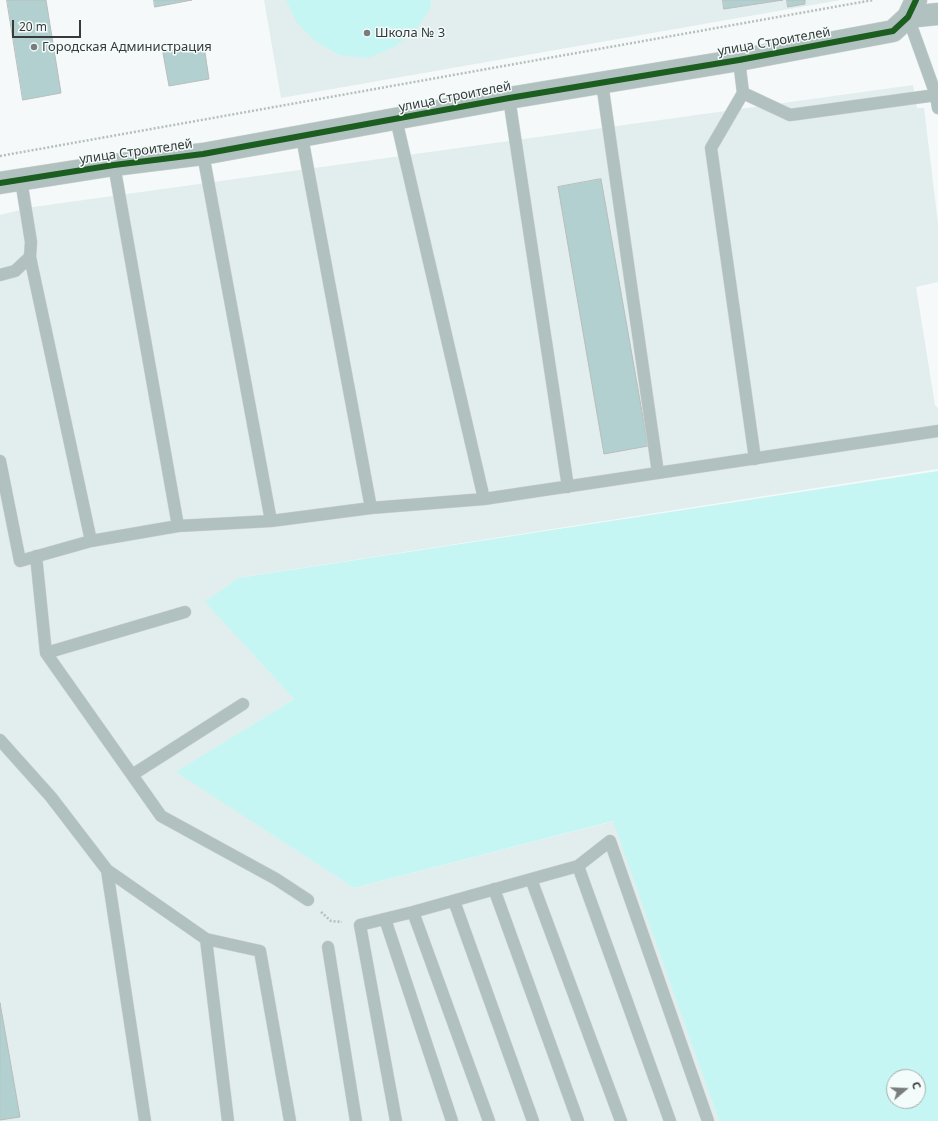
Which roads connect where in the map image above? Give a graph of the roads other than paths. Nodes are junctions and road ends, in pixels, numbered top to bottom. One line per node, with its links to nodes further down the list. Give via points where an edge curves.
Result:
1 (912, 8): 2 (street); 3 (street, улица Строителей, via 893,31); 6 (lane)
2 (938, 14)
3 (739, 60): 4 (street, улица Строителей); 5 (lane)
4 (602, 83): 7 (street, улица Строителей); 19 (lane)
5 (743, 93): 6 (lane, via 790,116); 17 (lane, via 711,148)
6 (936, 95): 8 (lane)
7 (509, 98): 9 (street, улица Строителей); 20 (lane)
8 (938, 108)
9 (396, 119): 10 (street, улица Строителей); 21 (lane)
10 (302, 137): 11 (street, улица Строителей); 22 (lane)
11 (203, 154): 12 (street, улица Строителей); 23 (lane)
12 (114, 165): 13 (street, улица Строителей); 24 (lane)
13 (10, 181): 14 (lane, via 31,242)
14 (30, 257): 15 (lane, via 15,271); 25 (lane)
15 (0, 274)
16 (938, 432): 17 (lane)
17 (755, 459): 19 (lane)
18 (0, 461): 26 (lane, via 20,561)
19 (658, 473): 20 (lane)
20 (568, 487): 21 (lane)
21 (484, 499): 22 (lane)
22 (371, 508): 23 (lane)
23 (271, 521): 24 (lane)
24 (178, 526): 25 (lane)
25 (91, 541): 26 (lane)
26 (36, 556): 28 (lane)
27 (185, 612): 28 (lane)
28 (46, 653): 31 (lane)
29 (243, 704): 31 (lane)
30 (0, 740): 33 (lane, via 51,797)
31 (132, 775): 36 (lane, via 161,816 276,879)
32 (578, 866): 34 (lane); 54 (lane); 55 (lane, via 610,841)
33 (107, 870): 40 (lane); 43 (lane)
34 (531, 879): 35 (lane); 53 (lane)
35 (494, 890): 37 (lane); 52 (lane)
36 (308, 900)
37 (454, 901): 38 (lane); 51 (lane)
38 (414, 912): 39 (lane); 50 (lane)
39 (384, 919): 42 (lane); 47 (lane, via 360,925)
40 (206, 939): 44 (lane); 45 (lane, via 260,951)
41 (328, 947): 46 (lane)
42 (438, 1079): 48 (lane); 49 (lane)
43 (145, 1121)
44 (228, 1121)
45 (290, 1121)
46 (356, 1121)
47 (396, 1121)
48 (445, 1121)
49 (452, 1121)
50 (489, 1121)
51 (533, 1121)
52 (578, 1121)
53 (621, 1121)
54 (670, 1121)
55 (708, 1121)

